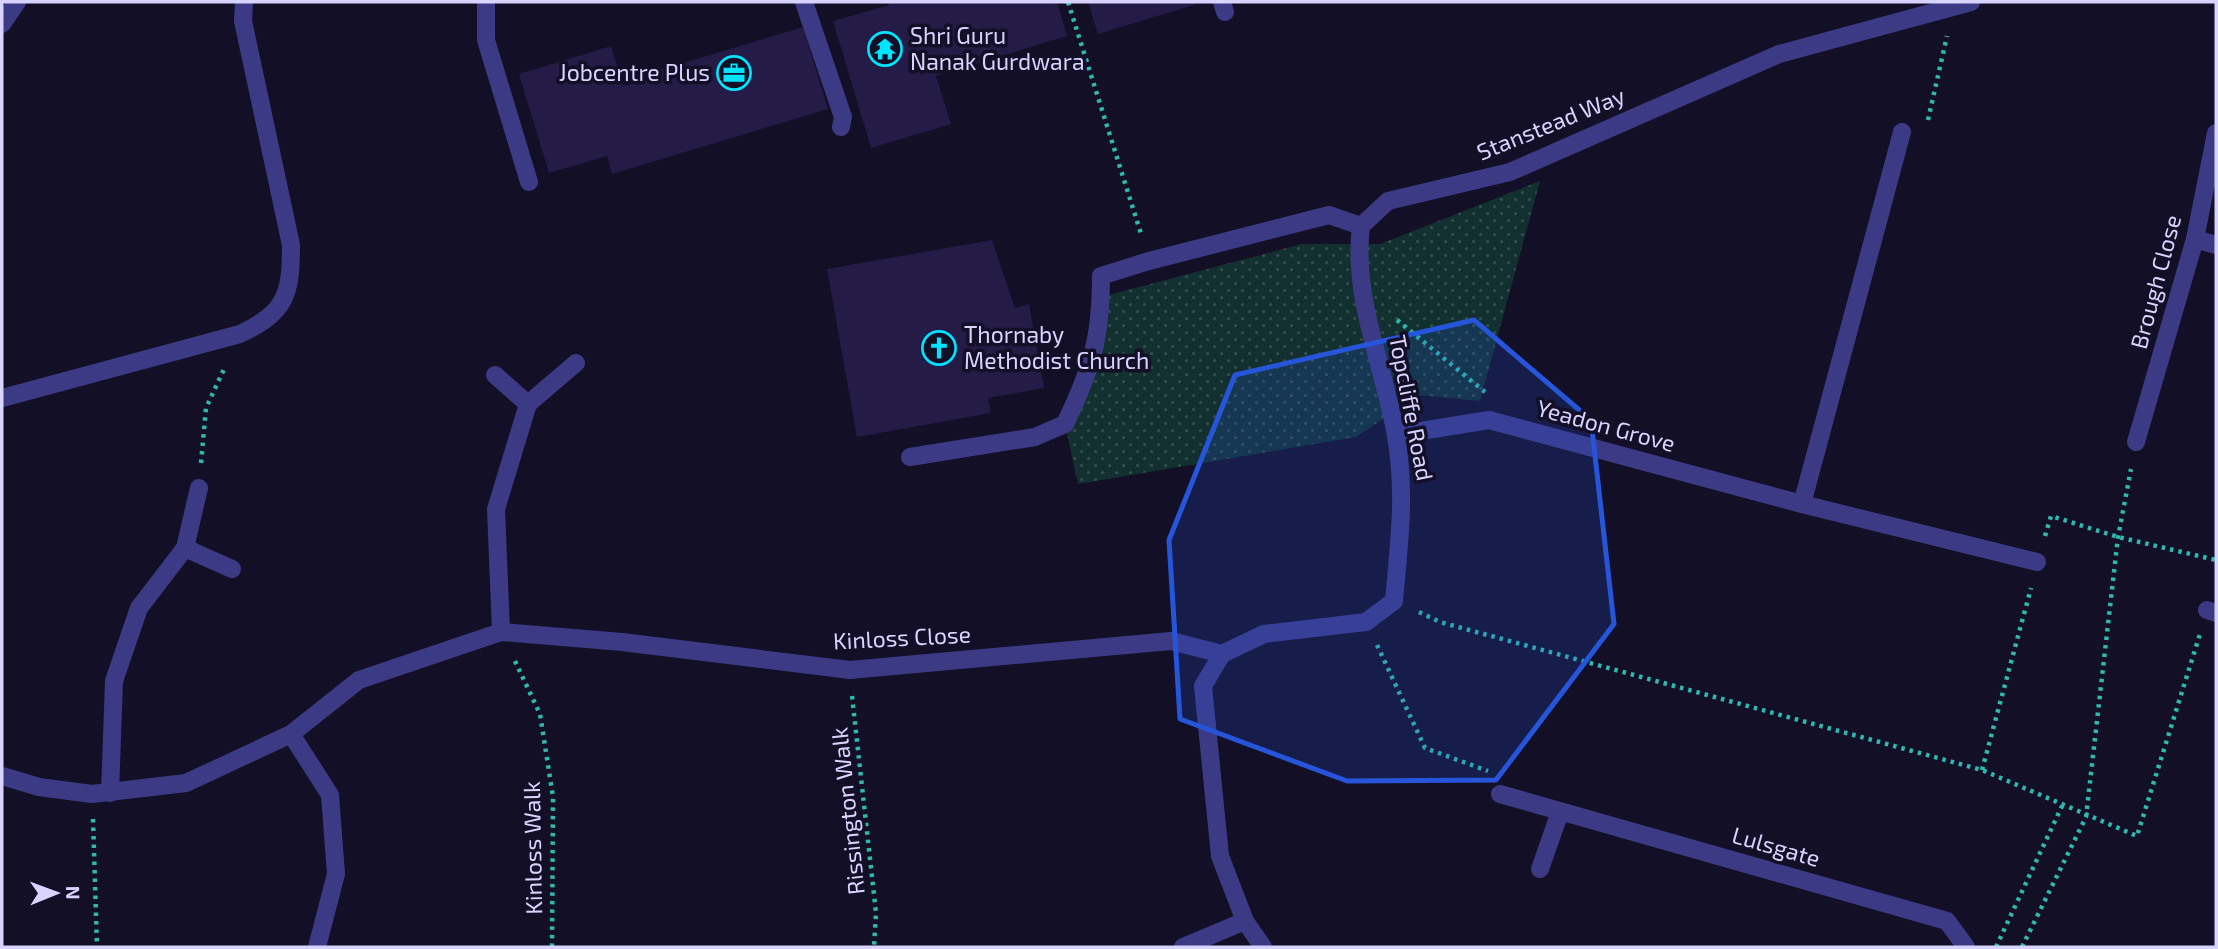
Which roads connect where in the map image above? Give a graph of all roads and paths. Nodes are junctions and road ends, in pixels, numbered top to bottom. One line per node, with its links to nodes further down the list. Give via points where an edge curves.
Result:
1 (17, 2): 7 (street)
2 (244, 2): 17 (street, via 243,21 292,245 291,277 282,304 266,322)
3 (486, 2): 11 (street, via 486,40)
4 (804, 2): 8 (street, via 843,117)
5 (1068, 2): 15 (path)
6 (1963, 3): 9 (path, via 1923,138); 12 (street, Stanstead Way, via 1779,54 1510,172 1388,201)
7 (2, 24)
8 (841, 127)
9 (1902, 132): 27 (street)
10 (2216, 133): 13 (street, Brough Close)
11 (529, 182)
12 (1361, 226): 15 (street, via 1329,215); 16 (street, Topcliffe Road, via 1357,257)
13 (2195, 239): 14 (street); 24 (street, Brough Close)
14 (2216, 245)
15 (1149, 261): 25 (street, via 1101,276 1098,341 1065,424 1035,437)
16 (1363, 292): 22 (path, via 1493,398); 23 (street, Topcliffe Road)
17 (240, 334): 20 (street); 26 (path, via 206,408)
18 (576, 363): 21 (street)
19 (495, 375): 21 (street)
20 (2, 398)
21 (528, 404): 36 (street, via 496,509)
22 (1489, 420): 23 (street, Yeadon Grove); 27 (street, Yeadon Grove)
23 (1396, 435): 33 (street, Topcliffe Road, via 1403,498)
24 (2136, 442): 28 (path)
25 (910, 457)
26 (199, 488): 29 (street)
27 (1802, 504): 31 (street, Yeadon Grove)
28 (2118, 537): 30 (path); 31 (path, via 2051,516); 46 (path)
29 (185, 548): 32 (street); 42 (street, via 139,608 114,681)
30 (2216, 560)
31 (2037, 562): 40 (path)
32 (232, 569)
33 (1394, 601): 35 (street); 40 (path, via 1440,622)
34 (2212, 612): 46 (path, via 2137,836)
35 (1366, 622): 37 (street, via 1264,634); 43 (path, via 1425,748 1504,776)
36 (501, 632): 38 (street, Kinloss Close); 39 (street, Kinloss Close, via 359,680); 51 (path, Kinloss Walk, via 540,714 554,797)
37 (1222, 654): 38 (street, Kinloss Close, via 1171,641); 48 (street, via 1203,686 1220,856)
38 (850, 670): 52 (path, Rissington Walk, via 877,913)
39 (291, 734): 42 (street, Kinloss Close, via 186,783); 50 (street, via 330,795 336,874)
40 (1982, 770): 44 (path)
41 (2, 776): 42 (street, Kinloss Close, via 39,787)
42 (101, 794): 49 (path)
43 (1500, 794): 45 (street, Lulsgate)
44 (2062, 806): 46 (path); 56 (path)
45 (1560, 812): 47 (street); 55 (street, Lulsgate, via 1947,921)
46 (2087, 817): 57 (path)
47 (1540, 869)
48 (1245, 921): 53 (street); 54 (street)
49 (97, 947)
50 (317, 947)
51 (552, 947)
52 (874, 947)
53 (1183, 947)
54 (1263, 947)
55 (1966, 947)
56 (1996, 947)
57 (2022, 947)

